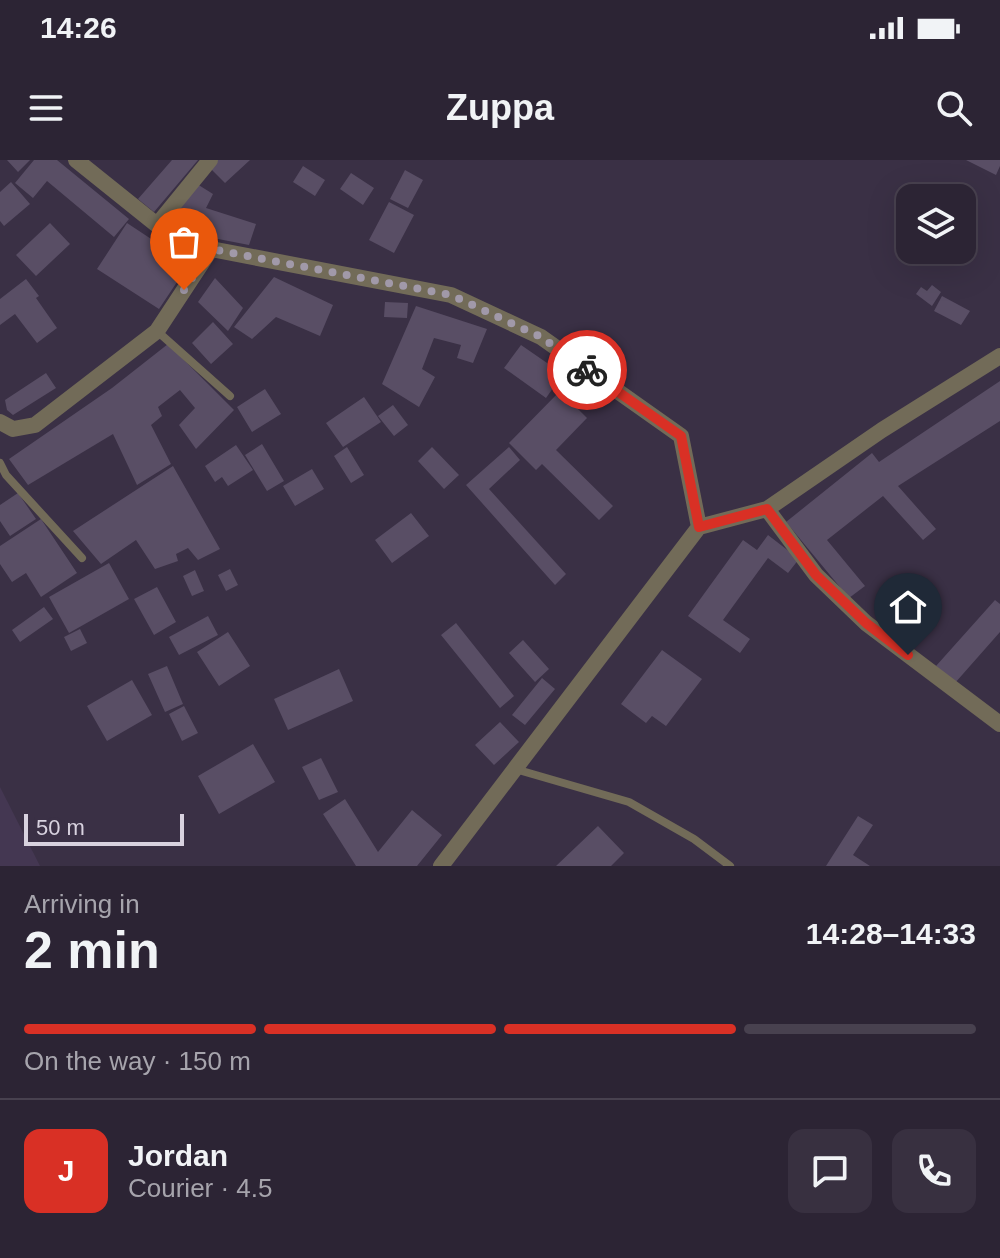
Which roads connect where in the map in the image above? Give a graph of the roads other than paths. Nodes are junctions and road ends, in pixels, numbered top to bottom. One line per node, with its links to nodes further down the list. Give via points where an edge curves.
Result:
1 (76, 160): 3 (street)
2 (210, 160): 3 (street)
3 (157, 225): 4 (street)
4 (211, 249): 5 (street); 11 (street, via 451,295 541,337 681,436)
5 (157, 331): 7 (lane); 8 (street, via 35,425)
6 (1000, 356): 10 (street)
7 (230, 396)
8 (1, 426)
9 (0, 463): 12 (lane)
10 (767, 509): 11 (street); 13 (street, via 816,575 866,623)
11 (699, 527): 14 (street)
12 (82, 558)
13 (1000, 724)
14 (515, 769): 15 (street); 16 (lane, via 629,802)
15 (441, 866)
16 (730, 866)

